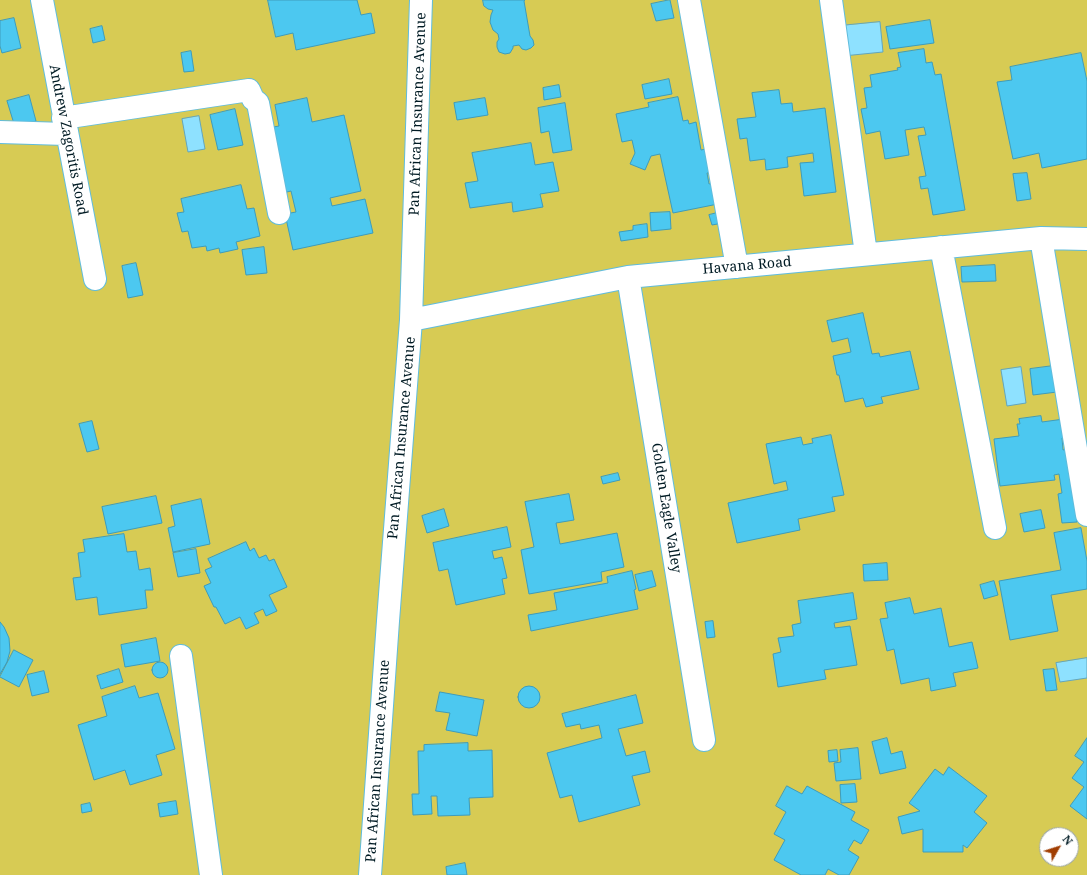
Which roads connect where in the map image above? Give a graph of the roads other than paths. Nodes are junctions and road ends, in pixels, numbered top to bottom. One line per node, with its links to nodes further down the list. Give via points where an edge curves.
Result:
1 (42, 0): 5 (street, Andrew Zagoritis Road)
2 (421, 0): 15 (street, Pan African Insurance Avenue)
3 (689, 0): 12 (street)
4 (831, 0): 11 (street)
5 (65, 126): 6 (street); 7 (street, via 249,90 258,103); 14 (street, Andrew Zagoritis Road)
6 (0, 132)
7 (279, 213)
8 (1041, 238): 9 (street, Havana Road); 10 (street, Havana Road); 16 (street)
9 (1087, 239)
10 (942, 247): 11 (street, Havana Road); 17 (street)
11 (866, 254): 12 (street, Havana Road)
12 (737, 267): 13 (street, Havana Road)
13 (628, 277): 15 (street, Havana Road); 19 (street, Golden Eagle Valley)
14 (95, 279)
15 (411, 320): 21 (street, Pan African Insurance Avenue)
16 (1087, 515)
17 (995, 528)
18 (181, 656): 20 (street)
19 (704, 740)
20 (211, 875)
21 (370, 875)

